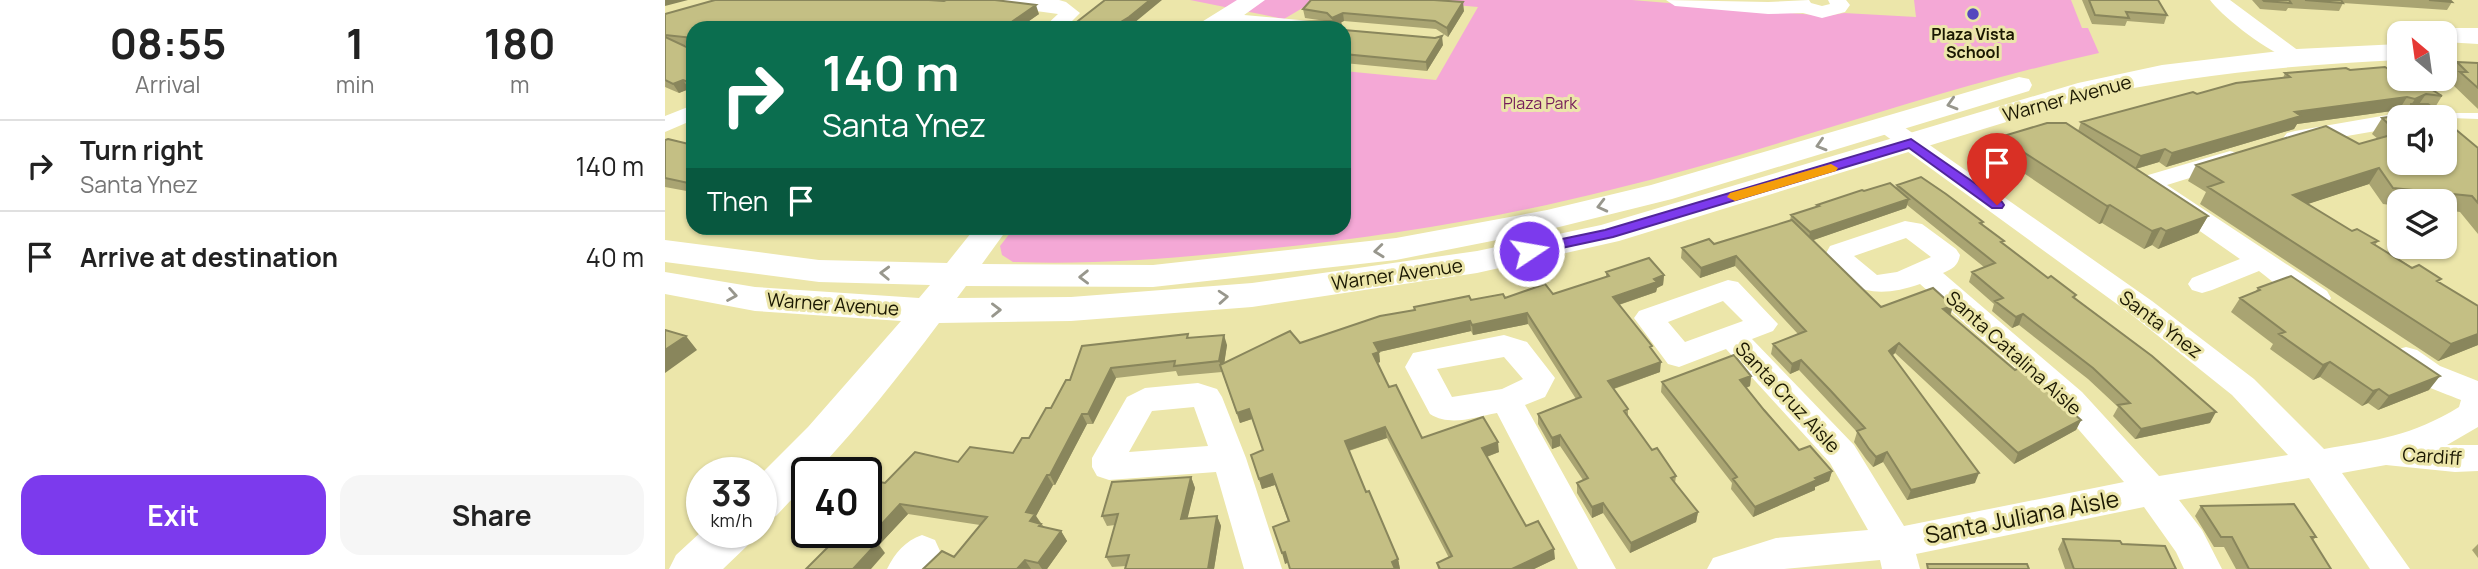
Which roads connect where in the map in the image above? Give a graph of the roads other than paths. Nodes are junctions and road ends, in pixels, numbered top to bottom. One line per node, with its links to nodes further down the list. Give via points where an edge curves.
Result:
1 (999, 0): 7 (street, via 1059,6 1070,13)
2 (1253, 0): 8 (street)
3 (1675, 0): 6 (street, via 1769,8)
4 (1837, 0): 6 (street, via 1838,8 1828,12)
5 (2219, 0): 12 (street)
6 (1801, 3)
7 (1061, 21)
8 (1220, 21)
9 (2457, 35): 10 (street)
10 (2478, 36)
11 (2387, 37): 12 (street, Warner Avenue)
12 (2285, 50): 15 (street, Warner Avenue); 19 (street, Warner Avenue, via 2078,91)
13 (2457, 51): 14 (street)
14 (2478, 51)
15 (2387, 52)
16 (2478, 116): 17 (lane)
17 (2457, 120)
18 (2387, 122): 20 (street)
19 (1898, 134): 26 (street, Warner Avenue, one-way to 26, via 1547,220 1397,249 1153,276); 29 (street, Warner Avenue, one-way to 19, via 1071,309 1252,295 1478,262 1607,234); 38 (street, Santa Ynez, via 2142,308 2233,379)
20 (2272, 145)
21 (2247, 153): 24 (street, via 2141,181)
22 (986, 235): 26 (street)
23 (665, 251): 26 (street, Warner Avenue, one-way to 23, via 819,271)
24 (2262, 260): 28 (street); 30 (street)
25 (1924, 272): 40 (street, Santa Catalina Aisle, via 2071,400)
26 (953, 276): 29 (street)
27 (665, 283): 29 (street, Warner Avenue, one-way to 29, via 755,299)
28 (2202, 284)
29 (928, 311): 39 (street, via 894,356)
30 (2340, 313)
31 (1732, 337): 42 (street, Santa Cruz Aisle, via 1842,454)
32 (2385, 343): 34 (street, Cardiff)
33 (1506, 400): 45 (street)
34 (2474, 409): 35 (street, Cardiff, via 2442,434)
35 (2386, 452): 37 (street, Cardiff); 38 (street, Cardiff)
36 (1229, 458): 44 (street)
37 (2478, 458)
38 (2318, 465): 40 (street, Santa Juliana Aisle); 48 (street, Santa Ynez)
39 (777, 486)
40 (2152, 491): 42 (street, Santa Juliana Aisle); 47 (street, Santa Catalina Aisle, via 2189,541)
41 (715, 548): 43 (street)
42 (1898, 556): 46 (street, Santa Juliana Aisle, via 1776,555)
43 (692, 569)
44 (1263, 569)
45 (1597, 569)
46 (1726, 569)
47 (2203, 569)
48 (2391, 569)

